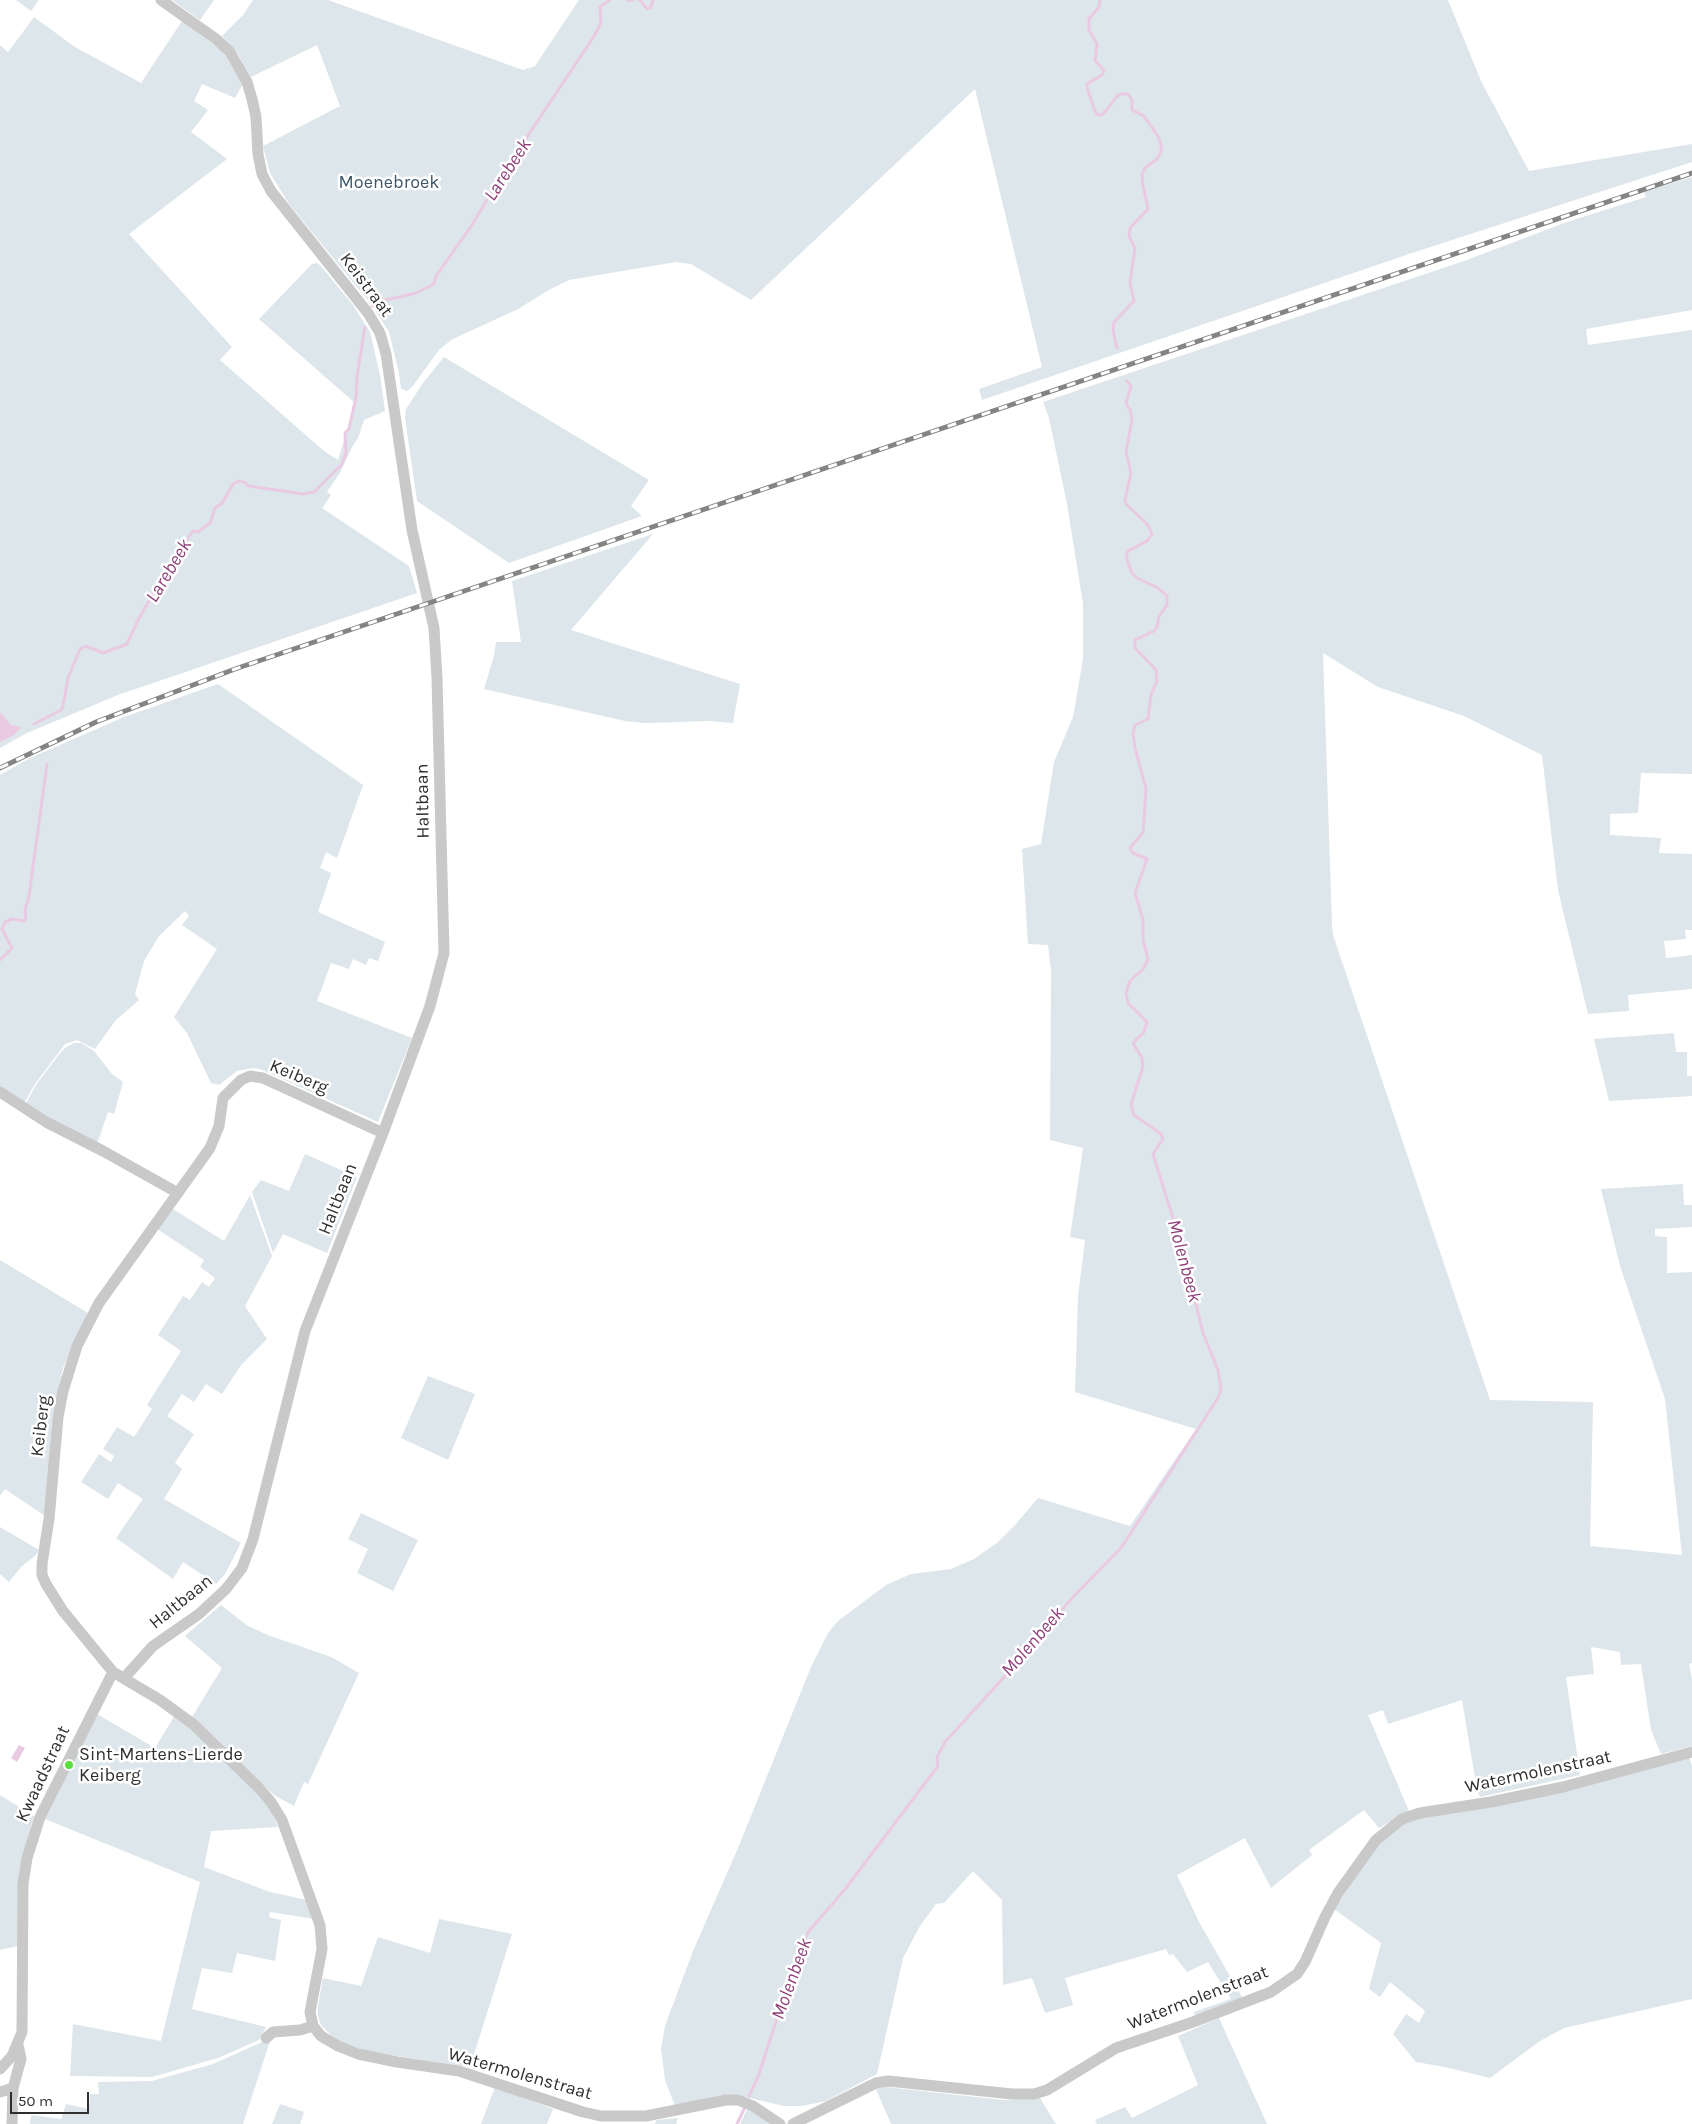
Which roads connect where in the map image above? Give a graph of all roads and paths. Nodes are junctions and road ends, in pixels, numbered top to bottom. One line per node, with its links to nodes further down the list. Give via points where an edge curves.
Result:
1 (161, 0): 2 (street, Keistraat, via 229,51 247,82 256,117 260,167 271,192 368,313 380,334 386,354 414,544 432,614)
2 (437, 678): 4 (street, Haltbaan, via 444,953 430,1006)
3 (0, 1092): 5 (street, via 46,1122)
4 (383, 1133): 5 (street, Keiberg, via 263,1078 250,1076 240,1080 223,1098 216,1137); 7 (street, Haltbaan, via 304,1331 254,1539 242,1568 220,1595 153,1646)
5 (178, 1193): 6 (street, Keiberg, via 91,1316 69,1368 58,1417 42,1575 63,1611)
6 (113, 1672): 7 (street); 11 (street, Kwaadstraat, via 40,1816 27,1858 24,1884 24,2018)
7 (124, 1678): 9 (street, via 193,1724 259,1788 282,1820 320,1925 322,1950 310,2012)
8 (1692, 1752): 17 (street, Watermolenstraat, via 1563,1787 1402,1819 1376,1840 1338,1893 1305,1962 1292,1978 1271,1992 1116,2048 1047,2090 1012,2094 888,2081 876,2083)
9 (313, 2026): 10 (street, via 273,2032); 16 (street, Watermolenstraat, via 321,2036 358,2054 459,2071 601,2116 646,2116 738,2100 754,2106)
10 (266, 2038)
11 (18, 2045): 12 (street, Kwaadstraat); 13 (street, Kwaadstraat, via 21,2059)
12 (0, 2069)
13 (13, 2088): 14 (street); 15 (street, Kwaadstraat)
14 (0, 2092)
15 (12, 2124)
16 (780, 2124)
17 (793, 2124)

